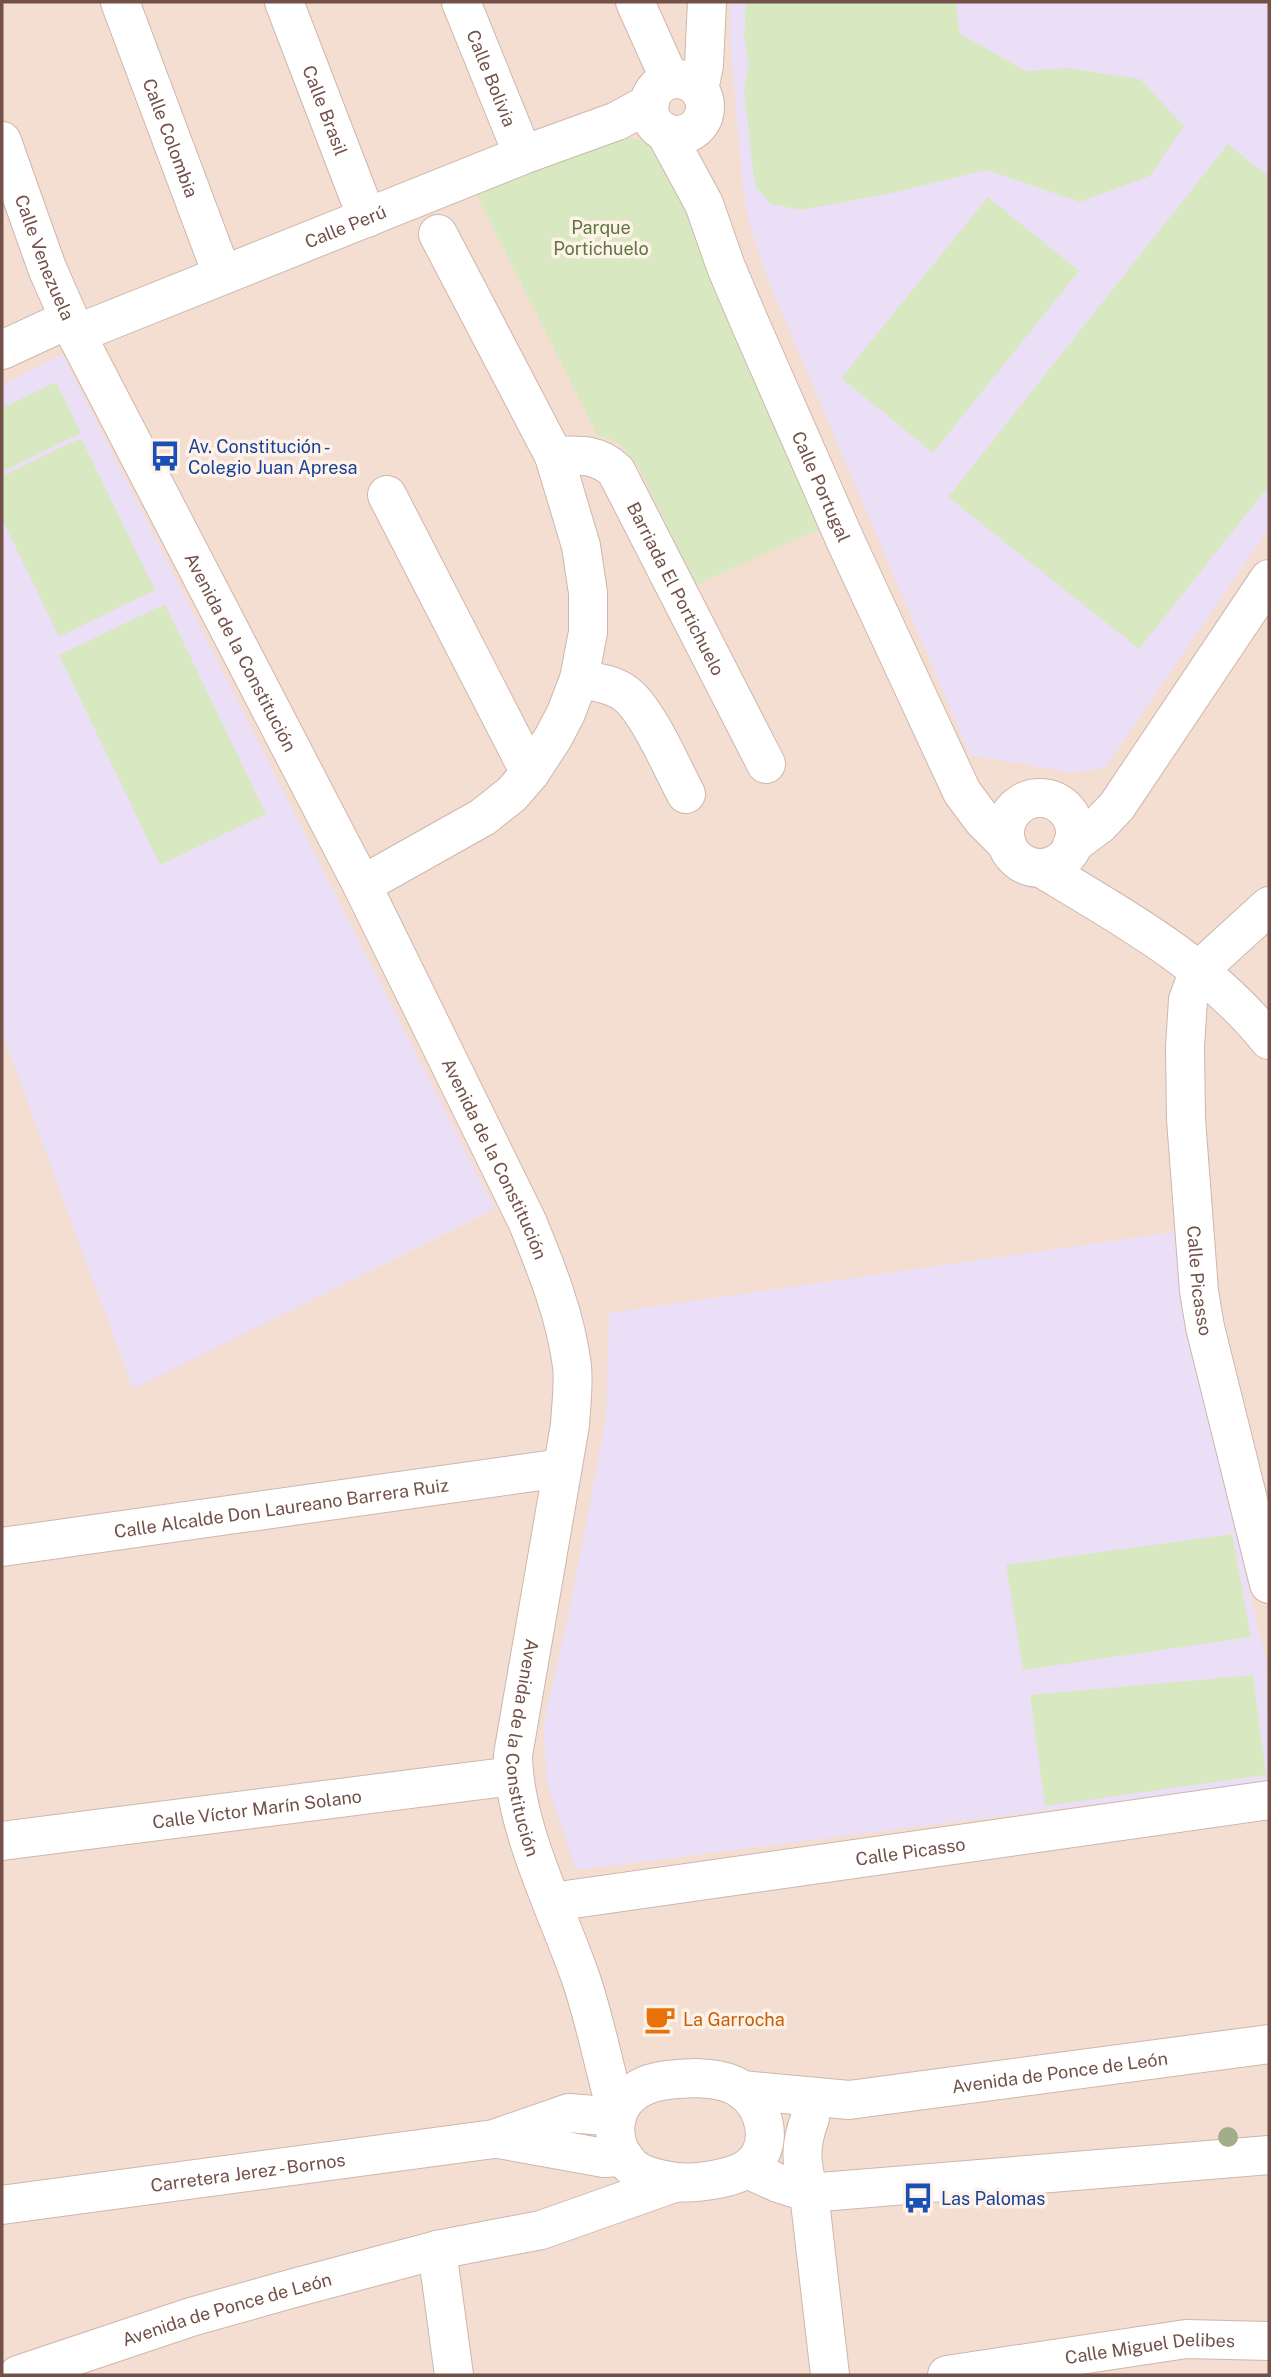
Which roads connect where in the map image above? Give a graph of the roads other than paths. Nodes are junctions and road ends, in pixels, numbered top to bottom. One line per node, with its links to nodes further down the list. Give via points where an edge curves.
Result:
1 (120, 2): 11 (street, Calle Colombia)
2 (284, 2): 9 (street, Calle Brasil)
3 (461, 2): 8 (street, Calle Bolivia)
4 (635, 2): 6 (street, Calle Portugal)
5 (707, 2): 6 (street, via 704,65)
6 (665, 110): 8 (street, Calle Perú); 19 (street, Calle Portugal, via 763,354)
7 (2, 141): 12 (street, Calle Venezuela)
8 (523, 155): 9 (street, Calle Perú)
9 (367, 218): 11 (street, Calle Perú)
10 (438, 234): 14 (street)
11 (222, 274): 12 (street, Calle Perú)
12 (73, 326): 13 (street, Calle Perú); 27 (street, Avenida de la Constitución)
13 (2, 351)
14 (554, 456): 17 (street, via 581,546 588,593 588,632); 18 (street, Barriada El Portichuelo, via 593,456 616,471)
15 (387, 495): 20 (street)
16 (1269, 579): 21 (street)
17 (579, 679): 20 (street, via 553,737); 22 (street, via 609,685 638,706)
18 (766, 764)
19 (950, 764): 23 (street, via 992,793); 25 (street, Calle Portugal, via 972,808)
20 (530, 773): 27 (street, via 484,817)
21 (1134, 782): 24 (street); 26 (street, via 1100,824)
22 (686, 794)
23 (1021, 803): 24 (street, via 1042,798); 25 (street, via 1007,820)
24 (1063, 806): 26 (street, via 1074,827 1074,839)
25 (1007, 844): 26 (street, via 1028,866)
26 (1059, 857): 29 (street, via 1102,905)
27 (362, 885): 31 (street, Avenida de la Constitución, via 544,1260 572,1367 570,1425)
28 (1269, 906): 29 (street)
29 (1199, 970): 30 (street); 33 (street, Calle Picasso, via 1188,1000 1185,1046 1199,1291)
30 (1269, 1040)
31 (562, 1468): 32 (street, Calle Alcalde Don Laureano Barrera Ruiz); 34 (street, Avenida de la Constitución, via 519,1714)
32 (2, 1547)
33 (1269, 1584)
34 (513, 1776): 36 (street, Calle Víctor Marín Solano); 37 (street, Avenida de la Constitución)
35 (1269, 1800): 37 (street, Calle Picasso)
36 (2, 1841)
37 (551, 1902): 39 (street, Avenida de la Constitución, via 580,1977)
38 (1269, 2044): 42 (street, Avenida de Ponce de León)
39 (600, 2052): 40 (street, via 627,2072); 43 (street, Avenida de la Constitución); 45 (street)
40 (653, 2083): 41 (street, via 708,2078); 43 (street, via 634,2092)
41 (742, 2090): 42 (street, Avenida de Ponce de León); 46 (street, via 758,2106)
42 (849, 2100): 44 (street, Avenida de Ponce de León)
43 (619, 2112): 45 (street, Carretera Jerez - Bornos); 48 (street, via 614,2128 618,2149)
44 (810, 2118): 46 (street, Avenida de Ponce de León); 50 (street, via 801,2163)
45 (566, 2132): 48 (street, Carretera Jerez - Bornos, via 604,2158); 51 (street, Carretera Jerez - Bornos); 52 (street, via 590,2193)
46 (759, 2152): 49 (street, via 704,2181); 50 (street, via 778,2183)
47 (1269, 2155): 50 (street)
48 (628, 2162): 49 (street, via 653,2178); 52 (street)
49 (677, 2182): 52 (street, Avenida de Ponce de León)
50 (809, 2193): 57 (street)
51 (2, 2206)
52 (585, 2214): 53 (street, Avenida de Ponce de León, via 541,2230)
53 (437, 2250): 55 (street, Avenida de Ponce de León, via 191,2318); 56 (street)
54 (1269, 2341): 58 (street, Calle Miguel Delibes, via 1186,2339)
55 (18, 2375)
56 (454, 2375)
57 (830, 2375)
58 (947, 2375)

